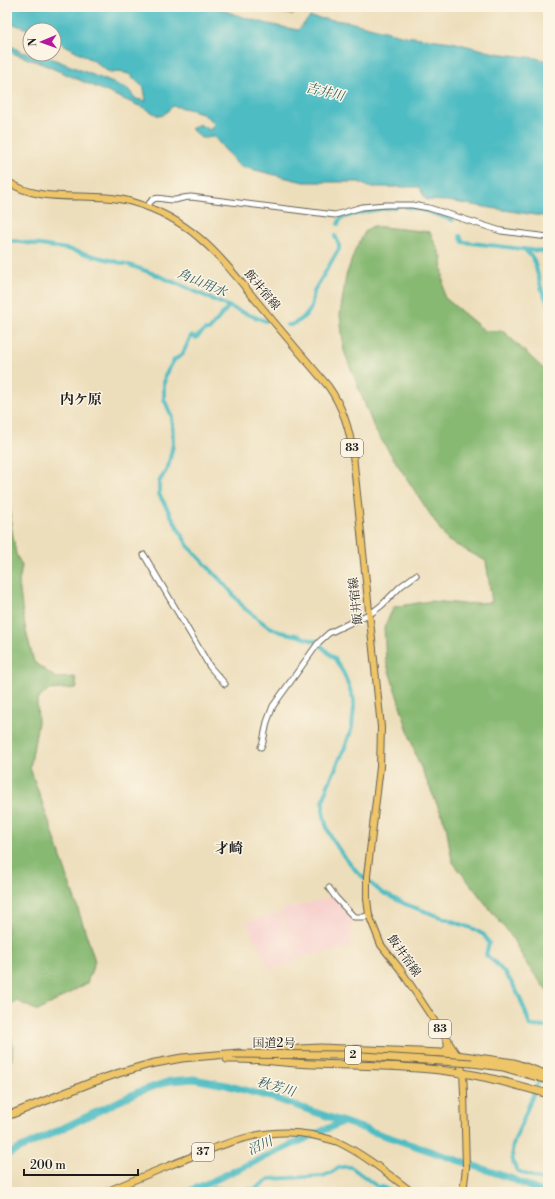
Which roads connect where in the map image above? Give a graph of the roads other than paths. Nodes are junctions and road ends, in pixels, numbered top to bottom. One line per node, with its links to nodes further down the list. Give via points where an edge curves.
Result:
1 (7, 182): 2 (main road, 飯井宿線 / 83, via 40,194 97,196 130,201)
2 (147, 207): 3 (street, via 155,198 174,200 191,196 335,215 362,208 412,204 501,231); 6 (main road, 飯井宿線 / 83, via 173,218 213,250 336,397 352,440)
3 (548, 237)
4 (144, 555): 7 (street, via 210,667)
5 (416, 575): 6 (street)
6 (368, 615): 8 (street, via 329,633 312,651 273,706); 10 (main road, 飯井宿線 / 83, via 381,727 379,774 367,876)
7 (225, 684)
8 (261, 747)
9 (329, 888): 10 (street, via 354,917)
10 (369, 915): 11 (main road, 飯井宿線 / 83, via 381,945)
11 (448, 1040): 12 (highway, via 448,1049); 13 (main road, 飯井宿線 / 83)
12 (442, 1053): 13 (highway); 14 (highway, bridge, via 291,1049 244,1052)
13 (457, 1055): 15 (main road, 飯井宿線 / 83); 16 (highway, via 503,1060)
14 (229, 1056): 15 (highway); 16 (highway, 国道2号 / 2, bridge, via 347,1055 413,1058 472,1063); 19 (highway, 国道2号 / 2, via 182,1058 150,1064 119,1073)
15 (462, 1073): 18 (highway); 22 (main road, 飯井宿線 / 83, via 466,1158)
16 (535, 1073): 17 (highway)
17 (547, 1077)
18 (548, 1094)
19 (7, 1116)
20 (106, 1192): 21 (main road, 37, via 238,1139 280,1132 305,1134 337,1142 360,1154)
21 (412, 1192)
22 (463, 1192)

